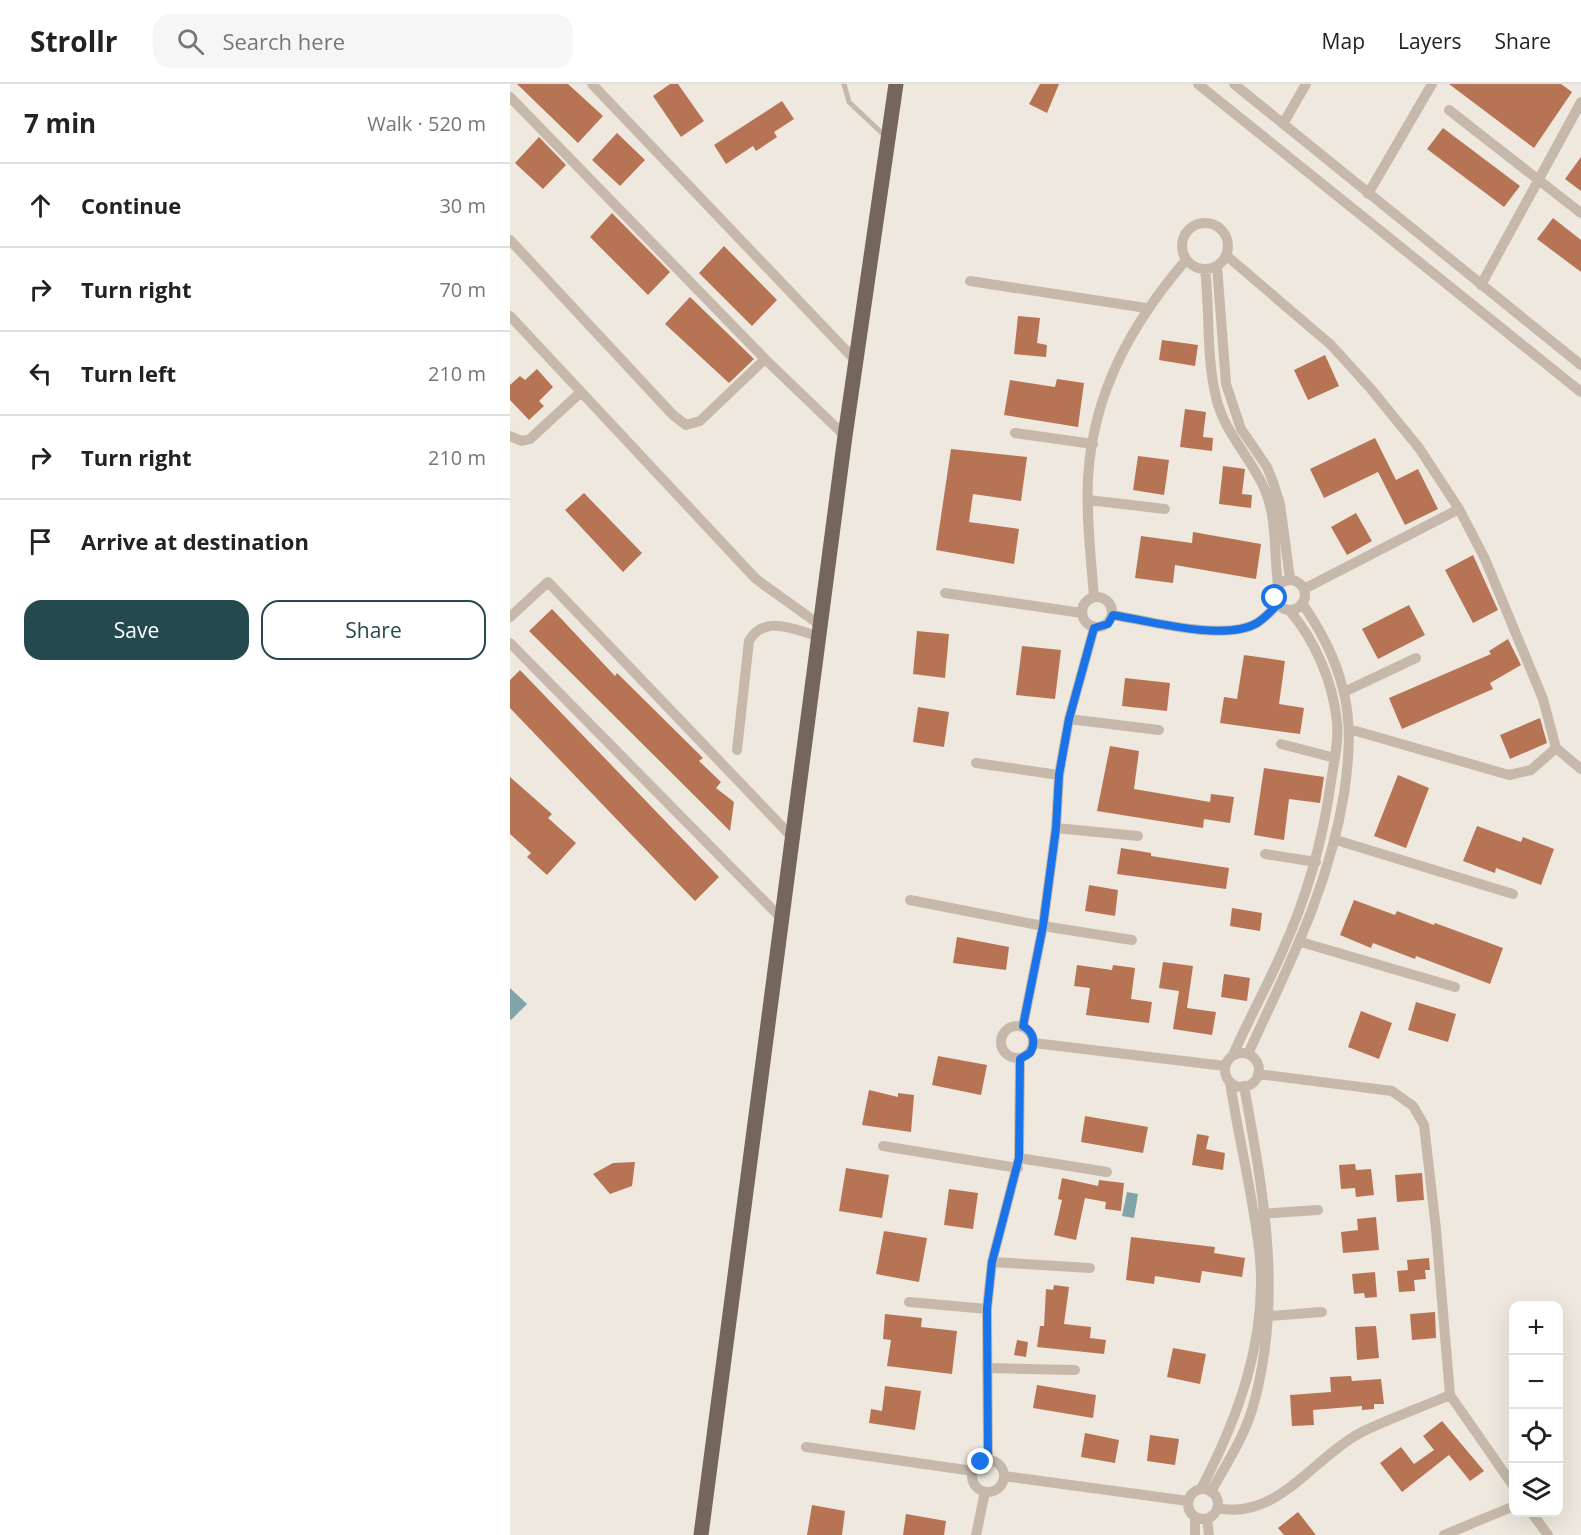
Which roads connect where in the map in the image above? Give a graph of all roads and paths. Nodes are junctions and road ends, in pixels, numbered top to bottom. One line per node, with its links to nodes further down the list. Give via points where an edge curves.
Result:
1 (592, 84): 26 (street)
2 (843, 84): 12 (lane, via 849,102)
3 (896, 84): 12 (main road)
4 (1198, 84): 29 (street)
5 (1234, 84): 11 (street)
6 (1306, 84): 11 (street)
7 (1432, 84): 14 (street)
8 (510, 97): 25 (street)
9 (1581, 102): 13 (street)
10 (1449, 110): 13 (street)
11 (1283, 124): 14 (street)
12 (889, 140): 26 (main road)
13 (1539, 178): 15 (street); 22 (street)
14 (1368, 194): 22 (street)
15 (1581, 213)
16 (510, 240): 25 (street, via 673,415 686,424 700,421)
17 (1227, 256): 18 (street, via 1229,242 1222,229 1209,222 1188,230 1182,244); 19 (street); 36 (street, via 1331,345 1371,388 1419,448)
18 (1186, 260): 20 (street); 23 (street)
19 (1217, 266): 20 (street); 37 (street, via 1226,384 1241,429 1273,482 1280,504)
20 (1205, 269): 38 (street, via 1215,396 1222,419 1265,490)
21 (970, 281): 23 (street)
22 (1481, 285): 27 (street)
23 (1146, 308): 33 (street, via 1105,394)
24 (510, 316): 28 (street)
25 (765, 359): 32 (street)
26 (856, 361): 32 (main road)
27 (1581, 365)
28 (581, 392): 31 (street, via 530,439 522,441); 49 (street, via 756,579)
29 (1581, 392)
30 (1015, 433): 33 (street)
31 (510, 436)
32 (845, 436): 49 (main road)
33 (1093, 444): 34 (street)
34 (1088, 500): 35 (street); 41 (street)
35 (1165, 509)
36 (1460, 509): 39 (street); 57 (street, via 1513,621 1543,699)
37 (1290, 579): 38 (street); 39 (street)
38 (1278, 585): 43 (street)
39 (1304, 589): 42 (street)
40 (945, 593): 45 (street)
41 (1094, 597): 45 (street, via 1086,601); 46 (street, via 1107,600)
42 (1302, 603): 44 (street); 52 (street, via 1331,653)
43 (1278, 604): 44 (street); 46 (street, via 1256,624 1239,630 1218,631)
44 (1289, 610): 59 (street, via 1314,645 1325,677 1337,723)
45 (1082, 614): 48 (street)
46 (1113, 615): 48 (street, via 1108,624)
47 (510, 617): 65 (street, via 548,582)
48 (1094, 628): 53 (street)
49 (819, 630): 58 (street, via 773,625 762,627 752,636); 65 (main road)
50 (510, 643): 71 (street)
51 (1416, 658): 52 (street)
52 (1344, 692): 54 (street)
53 (1069, 719): 55 (street); 62 (street)
54 (1349, 729): 57 (street, via 1509,775 1531,770); 66 (street)
55 (1159, 730)
56 (1281, 744): 59 (street)
57 (1556, 748): 61 (street)
58 (737, 750)
59 (1335, 758): 68 (street)
60 (976, 763): 62 (street)
61 (1581, 769)
62 (1059, 775): 63 (street)
63 (1056, 828): 64 (street); 72 (street)
64 (1138, 836)
65 (792, 837): 71 (main road)
66 (1336, 840): 69 (street); 74 (street)
67 (1265, 854): 68 (street)
68 (1316, 862): 79 (street, via 1282,952)
69 (1512, 894)
70 (909, 900): 72 (street)
71 (781, 918): 113 (main road)
72 (1043, 926): 73 (street); 76 (street)
73 (1132, 940)
74 (1301, 942): 75 (street); 78 (street)
75 (1455, 987)
76 (1023, 1026): 77 (street); 80 (street, via 1007,1029 1001,1043 1005,1053)
77 (1034, 1043): 80 (street, via 1030,1053); 81 (street)
78 (1248, 1054): 79 (street); 82 (street, via 1257,1062)
79 (1233, 1055): 81 (street)
80 (1020, 1059): 86 (street)
81 (1225, 1066): 83 (street)
82 (1258, 1074): 84 (street); 99 (street, via 1392,1091 1413,1106 1424,1125)
83 (1230, 1082): 84 (street); 89 (street)
84 (1244, 1086): 90 (street)
85 (883, 1146): 86 (street)
86 (1018, 1163): 87 (street); 91 (street)
87 (1107, 1172)
88 (1318, 1210): 90 (street)
89 (1254, 1214): 90 (street); 105 (street, via 1260,1260 1260,1309 1251,1367)
90 (1267, 1214): 96 (street)
91 (992, 1262): 92 (street); 94 (street)
92 (1090, 1268)
93 (909, 1302): 94 (street)
94 (987, 1309): 97 (street)
95 (1322, 1312): 96 (street)
96 (1269, 1316): 105 (street, via 1251,1413)
97 (987, 1368): 98 (street); 101 (street)
98 (1075, 1370)
99 (1450, 1395): 104 (street); 108 (street, via 1359,1434 1279,1497 1250,1509)
100 (806, 1447): 102 (street)
101 (988, 1460): 102 (street); 103 (street, via 998,1464)
102 (973, 1471): 106 (street, via 975,1485)
103 (1004, 1476): 106 (street, via 996,1490); 107 (street)
104 (1509, 1480)
105 (1206, 1491): 107 (street, via 1193,1493); 108 (street, via 1216,1498)
106 (985, 1492): 114 (street)
107 (1188, 1501): 110 (street)
108 (1217, 1508): 112 (street)
109 (1509, 1508): 117 (street)
110 (1195, 1517): 112 (street); 115 (street)
111 (1535, 1517): 118 (street)
112 (1207, 1519): 116 (street)
113 (701, 1535)
114 (976, 1535)
115 (1195, 1535)
116 (1209, 1535)
117 (1444, 1535)
118 (1548, 1535)

